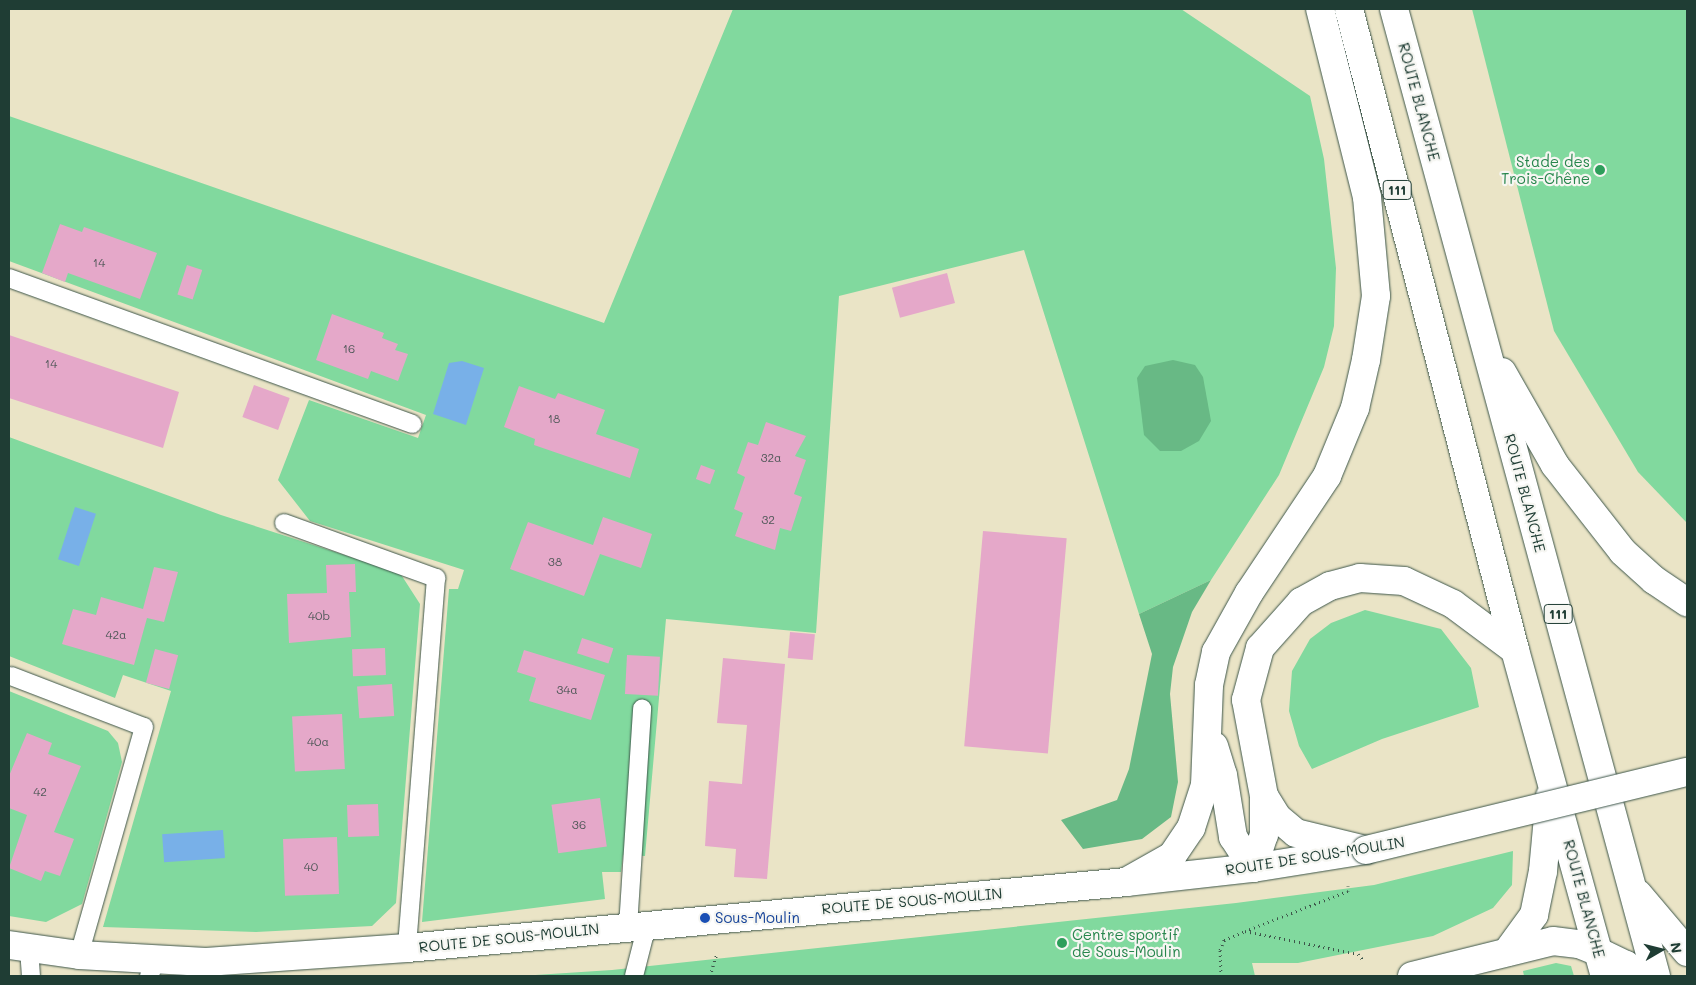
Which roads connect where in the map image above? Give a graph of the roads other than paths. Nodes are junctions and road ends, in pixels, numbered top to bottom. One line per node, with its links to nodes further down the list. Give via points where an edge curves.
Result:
1 (1320, 9): 12 (main road, via 1367,198 1376,296 1355,408 1327,476 1249,593 1216,652 1209,685)
2 (1349, 9): 9 (main road, ROUTE BLANCHE / 111)
3 (1394, 9): 5 (main road, ROUTE BLANCHE / 111)
4 (9, 278): 6 (lane)
5 (1483, 340): 8 (main road, via 1555,465 1623,552 1654,580); 19 (main road, ROUTE BLANCHE / 111)
6 (412, 424)
7 (284, 523): 22 (lane, via 436,578)
8 (1687, 602)
9 (1515, 650): 14 (main road, ROUTE BLANCHE / 111); 15 (main road, via 1453,604 1404,582 1360,578 1330,586 1301,602 1260,648 1246,700)
10 (11, 676): 25 (lane, via 144,726)
11 (642, 708): 20 (lane)
12 (1209, 728): 17 (main road, via 1224,775 1233,837); 18 (main road, via 1205,784 1191,828 1172,856)
13 (1687, 772): 16 (main road, ROUTE DE SOUS-MOULIN, bridge)
14 (1551, 779): 23 (main road, via 1543,871 1534,915); 26 (main road, ROUTE BLANCHE / 111)
15 (1264, 796): 16 (main road, via 1278,818 1296,834); 17 (main road, via 1264,835)
16 (1366, 850): 17 (main road, ROUTE DE SOUS-MOULIN)
17 (1253, 868): 18 (main road, ROUTE DE SOUS-MOULIN)
18 (1126, 882): 20 (main road, ROUTE DE SOUS-MOULIN)
19 (1632, 887): 24 (main road); 33 (main road, ROUTE BLANCHE / 111)
20 (638, 926): 22 (main road, ROUTE DE SOUS-MOULIN); 30 (lane)
21 (19, 946): 25 (main road, ROUTE DE SOUS-MOULIN); 29 (lane)
22 (407, 948): 27 (main road, ROUTE DE SOUS-MOULIN)
23 (1507, 952): 26 (main road, via 1553,941 1579,944); 28 (main road)
24 (1687, 952)
25 (79, 954): 27 (main road, ROUTE DE SOUS-MOULIN)
26 (1602, 964): 32 (main road, via 1626,965)
27 (153, 968)
28 (1453, 970): 31 (main road)
29 (31, 976)
30 (634, 976)
31 (1412, 976)
32 (1635, 976)
33 (1656, 976)

